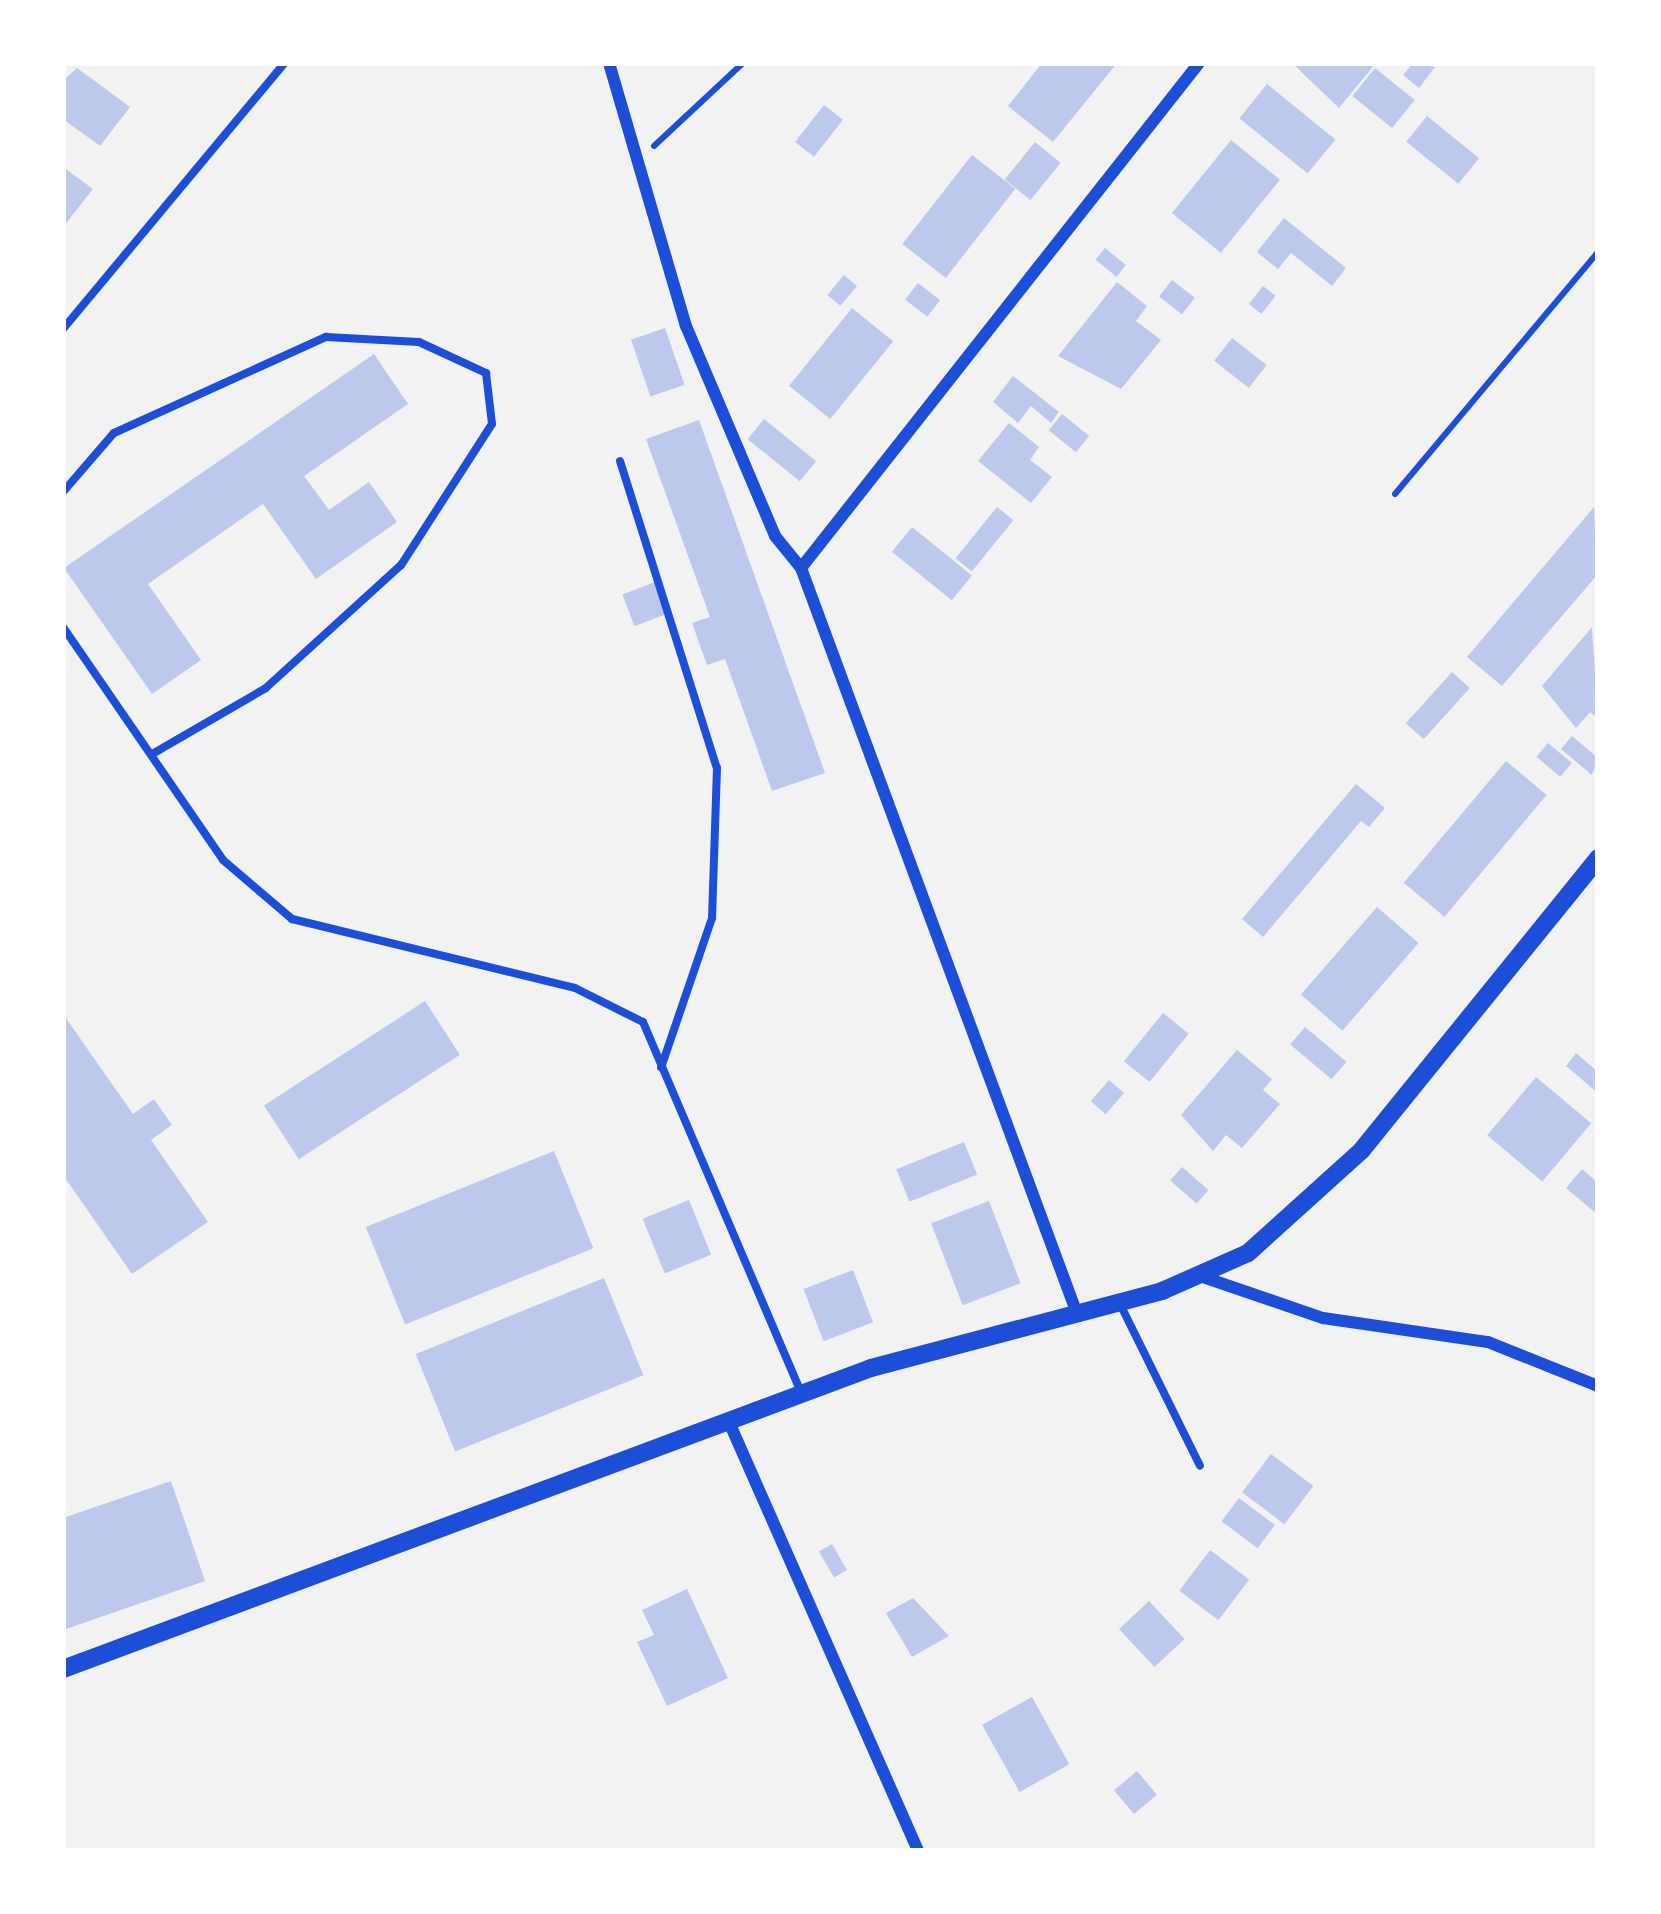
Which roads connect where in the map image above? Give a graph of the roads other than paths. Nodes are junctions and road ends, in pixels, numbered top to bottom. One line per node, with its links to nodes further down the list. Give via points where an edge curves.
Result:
1 (285, 63): 4 (lane)
2 (609, 63): 7 (street, via 736,454)
3 (1199, 63): 7 (street)
4 (63, 329)
5 (620, 461): 11 (lane, via 717,768 712,918)
6 (63, 492): 9 (lane, via 114,433 326,338 418,342 486,373 492,424 400,565 266,688)
7 (801, 568): 14 (street)
8 (63, 627): 9 (lane)
9 (152, 754): 11 (lane, via 223,860 292,919 575,988 643,1022)
10 (1598, 858): 12 (street, via 1361,1151 1263,1241)
11 (661, 1070): 16 (lane)
12 (1200, 1276): 13 (street); 15 (street, via 1323,1318 1488,1342)
13 (1118, 1300): 14 (street); 18 (lane)
14 (1076, 1311): 16 (street)
15 (1598, 1386)
16 (801, 1395): 17 (street)
17 (729, 1422): 19 (street); 20 (street)
18 (1200, 1466)
19 (63, 1669)
20 (918, 1851)

